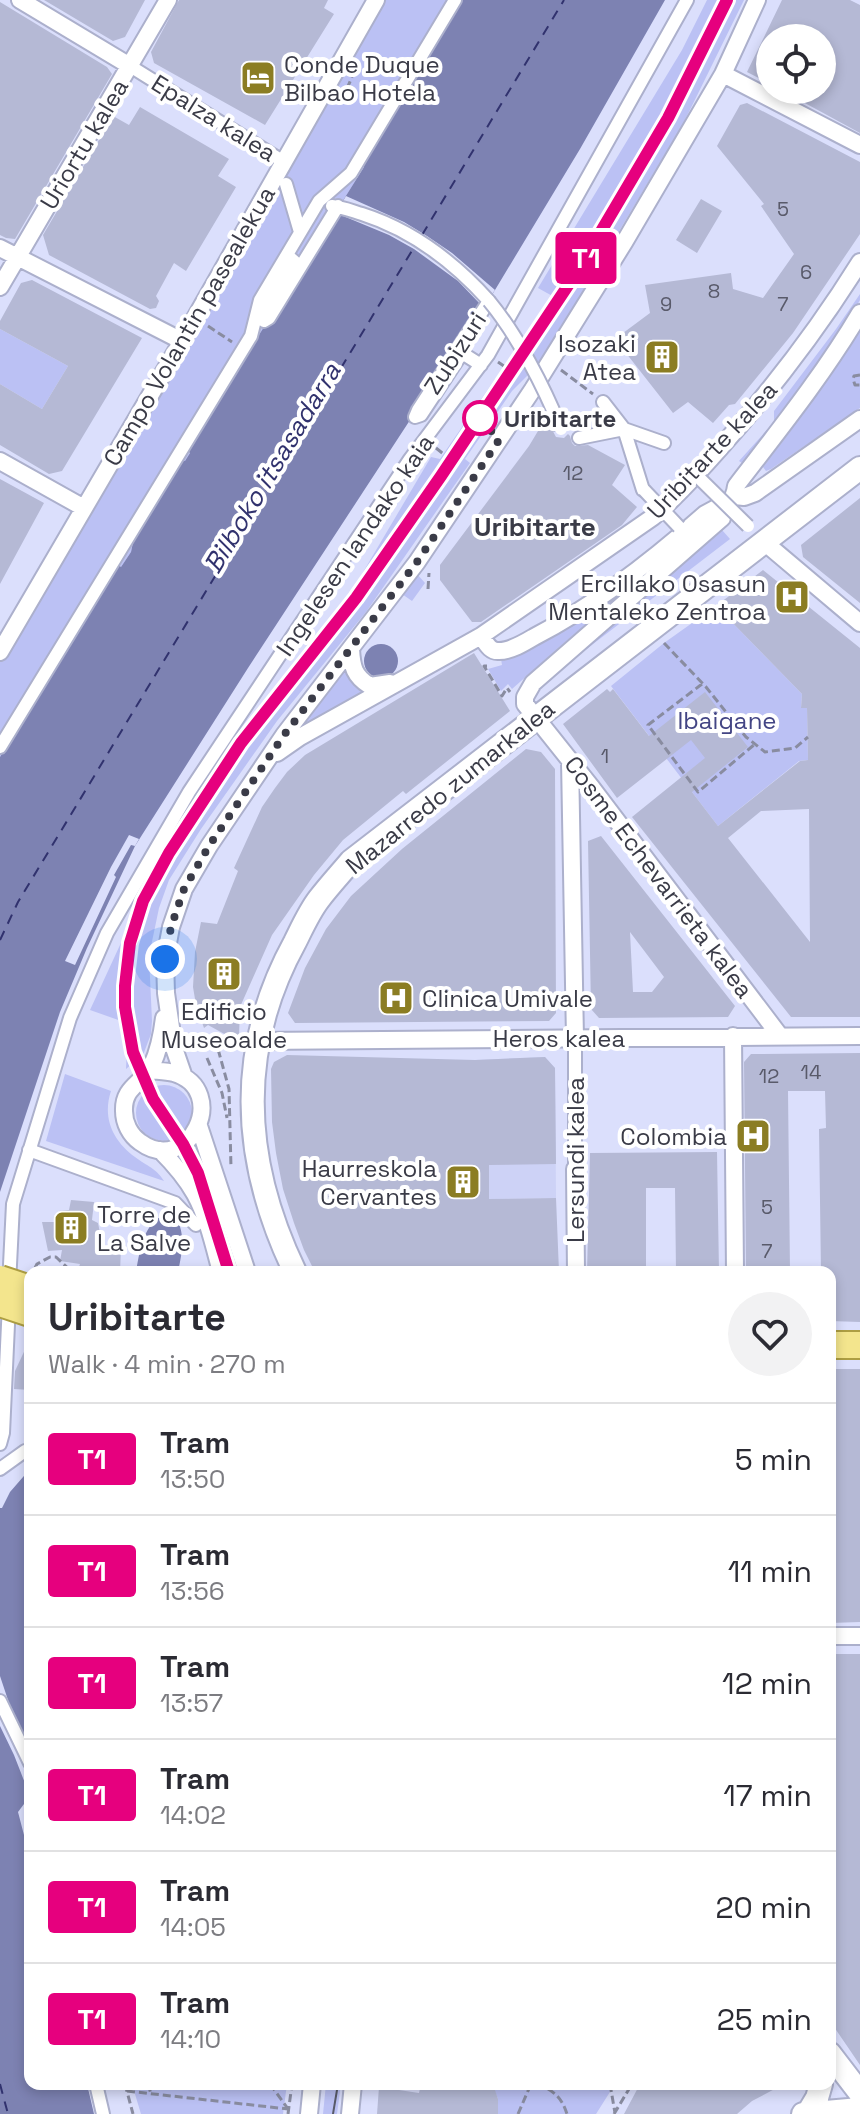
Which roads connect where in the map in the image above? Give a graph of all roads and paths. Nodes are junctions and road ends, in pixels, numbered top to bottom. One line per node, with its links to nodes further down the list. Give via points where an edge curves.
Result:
1 (20, 0): 7 (street, Epalza kalea)
2 (168, 0): 7 (street, Uriortu kalea)
3 (376, 0): 10 (street, Campo Volantin pasealekua)
4 (455, 0): 12 (street, Campo Volantin pasealekua, via 351,173 319,201)
5 (687, 0): 13 (street, Ingelesen landako kaia)
6 (757, 0): 8 (street)
7 (130, 66): 10 (street, Epalza kalea); 16 (street, Uriortu kalea)
8 (723, 74): 9 (street); 49 (street, via 533,389 417,562)
9 (860, 145)
10 (284, 162): 24 (street, Campo Volantin pasealekua)
11 (286, 184): 12 (street, Campo Volantin pasealekua)
12 (300, 232): 17 (street, Campo Volantin pasealekua)
13 (557, 232): 15 (path); 26 (street, Ingelesen landako kaia)
14 (0, 248): 16 (street)
15 (586, 250)
16 (17, 257): 19 (street, Uriortu kalea); 24 (street)
17 (291, 258): 20 (street, Zubizuri, via 264,321 335,206 381,220 412,237 442,256); 25 (street, Campo Volantin pasealekua, via 260,300)
18 (860, 262): 47 (street, Uribitarte kalea, via 757,407 676,497)
19 (0, 287)
20 (489, 301): 27 (street, Zubizuri, via 415,417 462,353); 33 (street, Zubizuri, bridge, via 548,395)
21 (860, 313): 42 (street)
22 (204, 323): 25 (path)
23 (470, 339): 26 (street)
24 (182, 341): 43 (street, Campo Volantin pasealekua)
25 (243, 349): 58 (street, Campo Volantin pasealekua)
26 (490, 350): 27 (street, Ingelesen landako kaia)
27 (481, 365): 36 (street, Ingelesen landako kaia)
28 (860, 375): 30 (path, via 853,379)
29 (571, 378): 31 (path)
30 (860, 385)
31 (603, 402): 34 (street)
32 (860, 419): 42 (street, via 755,493)
33 (561, 429)
34 (624, 429): 35 (street); 37 (street); 44 (street, bridge, via 644,490)
35 (579, 438)
36 (425, 440): 38 (path); 73 (street, Ingelesen landako kaia, via 189,792 107,933 70,1018)
37 (664, 443)
38 (451, 460)
39 (0, 461): 43 (street)
40 (860, 468): 45 (main road, Mazarredo zumarkalea)
41 (691, 470): 45 (street, bridge)
42 (729, 502): 44 (street); 55 (street, via 722,518 533,683 525,704)
43 (84, 508): 50 (street, Campo Volantin pasealekua)
44 (682, 529): 47 (street, via 598,599 528,640 499,651)
45 (756, 534): 46 (street); 55 (main road, Mazarredo zumarkalea)
46 (860, 623)
47 (481, 636): 52 (street, Uribitarte kalea)
48 (664, 643): 53 (path)
49 (351, 649): 52 (street, Uribitarte kalea, via 352,667 370,686); 59 (street)
50 (0, 652)
51 (494, 664): 54 (path, via 484,666 502,696)
52 (407, 678): 59 (street, Uribitarte kalea)
53 (702, 684): 57 (path); 57 (path, via 648,725 698,792)
54 (507, 688)
55 (536, 718): 60 (street, Cosme Echevarrieta kalea); 67 (main road, Mazarredo zumarkalea, via 351,861 317,901 288,955)
56 (808, 737): 57 (path, via 795,748 765,752)
57 (755, 744)
58 (0, 747)
59 (269, 758): 61 (street, via 184,889 165,959)
60 (570, 760): 63 (street, Cosme Echevarrieta kalea); 66 (street, Lersundi kalea)
61 (166, 993): 69 (street, via 159,1047); 70 (street)
62 (733, 1036): 63 (street, Heros kalea); 66 (street, Heros kalea); 84 (street)
63 (780, 1036): 64 (street, Heros kalea)
64 (860, 1036)
65 (215, 1038): 72 (path, via 229,1089)
66 (575, 1039): 67 (street, Heros kalea); 75 (street, Lersundi kalea)
67 (257, 1041): 82 (main road, Mazarredo zumarkalea, via 252,1113 258,1166)
68 (207, 1058): 72 (path)
69 (149, 1070): 70 (street); 74 (street, via 133,1085 123,1107 129,1131)
70 (184, 1077): 71 (street, via 198,1094)
71 (199, 1126): 74 (street, via 183,1144); 81 (street)
72 (229, 1128): 76 (path)
73 (29, 1150): 77 (street, via 175,1203); 91 (street, Ingelesen landako kaia, via 13,1204)
74 (160, 1150): 80 (street, via 195,1195)
75 (575, 1169): 83 (street, Lersundi kalea)
76 (231, 1179)
77 (196, 1225)
78 (36, 1266): 79 (path, via 56,1257)
79 (66, 1266)
80 (219, 1266)
81 (245, 1266)
82 (292, 1266)
83 (576, 1266)
84 (735, 1266)
85 (0, 1279): 86 (main road, bridge)
86 (24, 1287)
87 (0, 1303): 88 (main road, bridge)
88 (24, 1311)
89 (836, 1345): 90 (main road)
90 (860, 1345)
91 (0, 1444)
92 (24, 1452): 93 (street)
93 (0, 1469)
94 (836, 1636): 95 (street)
95 (860, 1636)
96 (0, 1701): 97 (street)
97 (24, 1751)
98 (836, 2062): 111 (main road)
99 (97, 2090): 116 (street)
100 (150, 2090): 112 (path)
101 (274, 2090): 114 (path)
102 (291, 2090): 114 (path)
103 (311, 2090): 118 (street)
104 (352, 2090): 119 (street)
105 (531, 2090): 120 (path)
106 (549, 2090): 121 (path, via 562,2100)
107 (611, 2090): 122 (path)
108 (628, 2090): 122 (path)
109 (819, 2090): 115 (main road)
110 (127, 2091): 112 (path); 117 (path)
111 (860, 2093)
112 (151, 2094): 114 (path)
113 (860, 2109): 115 (main road)
114 (288, 2112)
115 (806, 2113)
116 (103, 2114)
117 (133, 2114)
118 (309, 2114)
119 (350, 2114)
120 (518, 2114)
121 (567, 2114)
122 (614, 2114)

